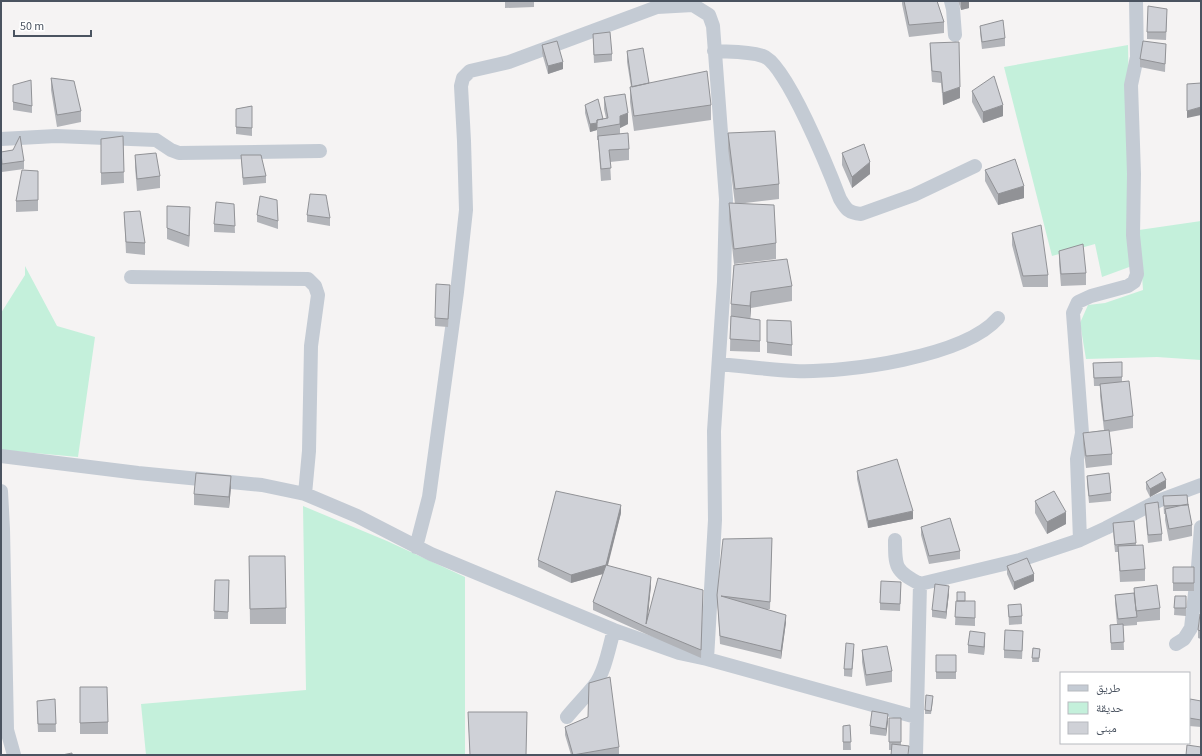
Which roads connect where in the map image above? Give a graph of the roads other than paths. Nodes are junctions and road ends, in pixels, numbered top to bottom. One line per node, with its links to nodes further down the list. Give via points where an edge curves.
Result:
1 (950, 1): 4 (street)
2 (1136, 1): 18 (street, via 1137,58 1131,85 1134,174 1132,235 1137,274 1134,282 1128,286 1078,302 1073,313 1082,432 1077,459)
3 (645, 6): 5 (street, via 693,5 703,10 709,15 713,26); 19 (street, via 509,62 470,71 463,78 461,86 466,210 429,498)
4 (955, 35)
5 (714, 51): 8 (street, via 763,56 777,67 801,109 840,199 846,210 851,213 861,214 914,195); 11 (street, via 726,199)
6 (1, 139): 7 (street, via 56,136 156,140 179,152)
7 (320, 151)
8 (974, 166)
9 (131, 277): 15 (street, via 308,279 315,286 318,295 311,346 309,451)
10 (998, 318): 11 (street, via 991,326 974,336 942,349 899,361 845,369 796,371)
11 (719, 364): 23 (street, via 714,431 715,520)
12 (1, 456): 15 (street, via 262,485)
13 (1201, 485): 18 (street, via 1158,501)
14 (1, 491): 26 (street, via 7,730)
15 (305, 494): 19 (street, via 357,516)
16 (1201, 527): 22 (street, via 1191,628 1184,639)
17 (895, 540): 20 (street, via 898,569 903,575)
18 (1080, 540): 20 (street, via 1020,560)
19 (416, 547): 21 (street)
20 (920, 584): 25 (street)
21 (614, 630): 23 (street, via 673,651); 24 (street, via 597,680)
22 (1176, 644)
23 (708, 659): 25 (street)
24 (567, 717)
25 (916, 717): 27 (street)
26 (14, 755)
27 (916, 755)

